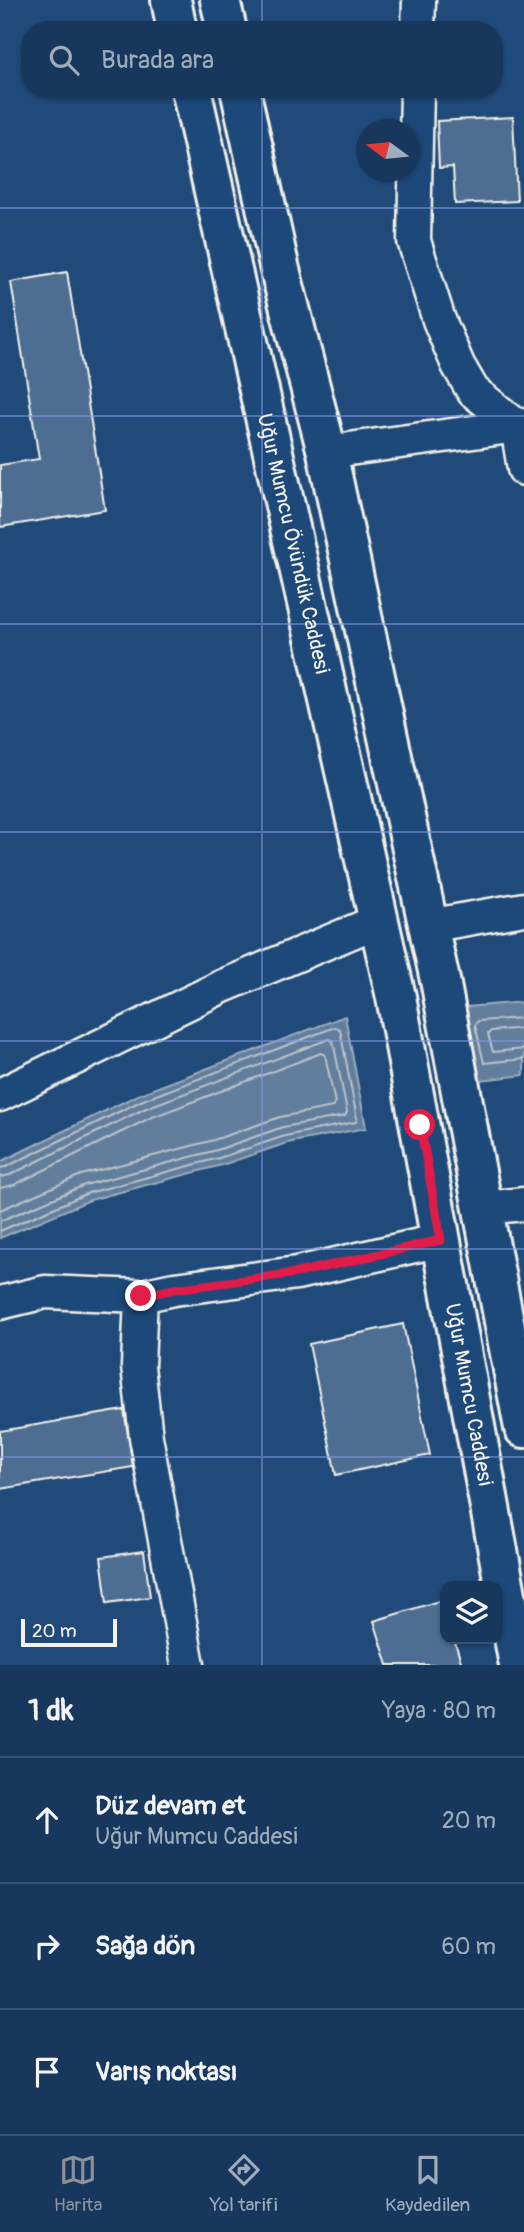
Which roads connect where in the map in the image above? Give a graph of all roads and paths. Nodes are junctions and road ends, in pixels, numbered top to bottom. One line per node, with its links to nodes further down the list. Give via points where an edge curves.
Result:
1 (171, 0): 4 (street)
2 (220, 0): 5 (street)
3 (419, 0): 6 (street)
4 (175, 21)
5 (225, 21)
6 (418, 21)
7 (193, 98): 14 (street, Uğur Mumcu Övündük Caddesi)
8 (242, 98): 11 (street, via 279,270)
9 (417, 98): 10 (street, via 414,241 439,320 474,391)
10 (521, 425): 11 (street); 12 (street)
11 (327, 452): 15 (street)
12 (524, 469)
13 (524, 909): 15 (street)
14 (379, 921): 16 (street, via 223,986); 17 (street, Uğur Mumcu Övündük Caddesi)
15 (428, 926): 19 (street)
16 (0, 1095)
17 (420, 1125): 20 (street, Uğur Mumcu Caddesi)
18 (524, 1204): 19 (street)
19 (484, 1208): 23 (street)
20 (441, 1240): 21 (street, via 297,1273); 25 (street, Uğur Mumcu Caddesi)
21 (141, 1296): 22 (street, via 45,1292); 24 (street, via 138,1366 146,1437)
22 (0, 1303)
23 (524, 1428)
24 (188, 1665)
25 (519, 1665)

